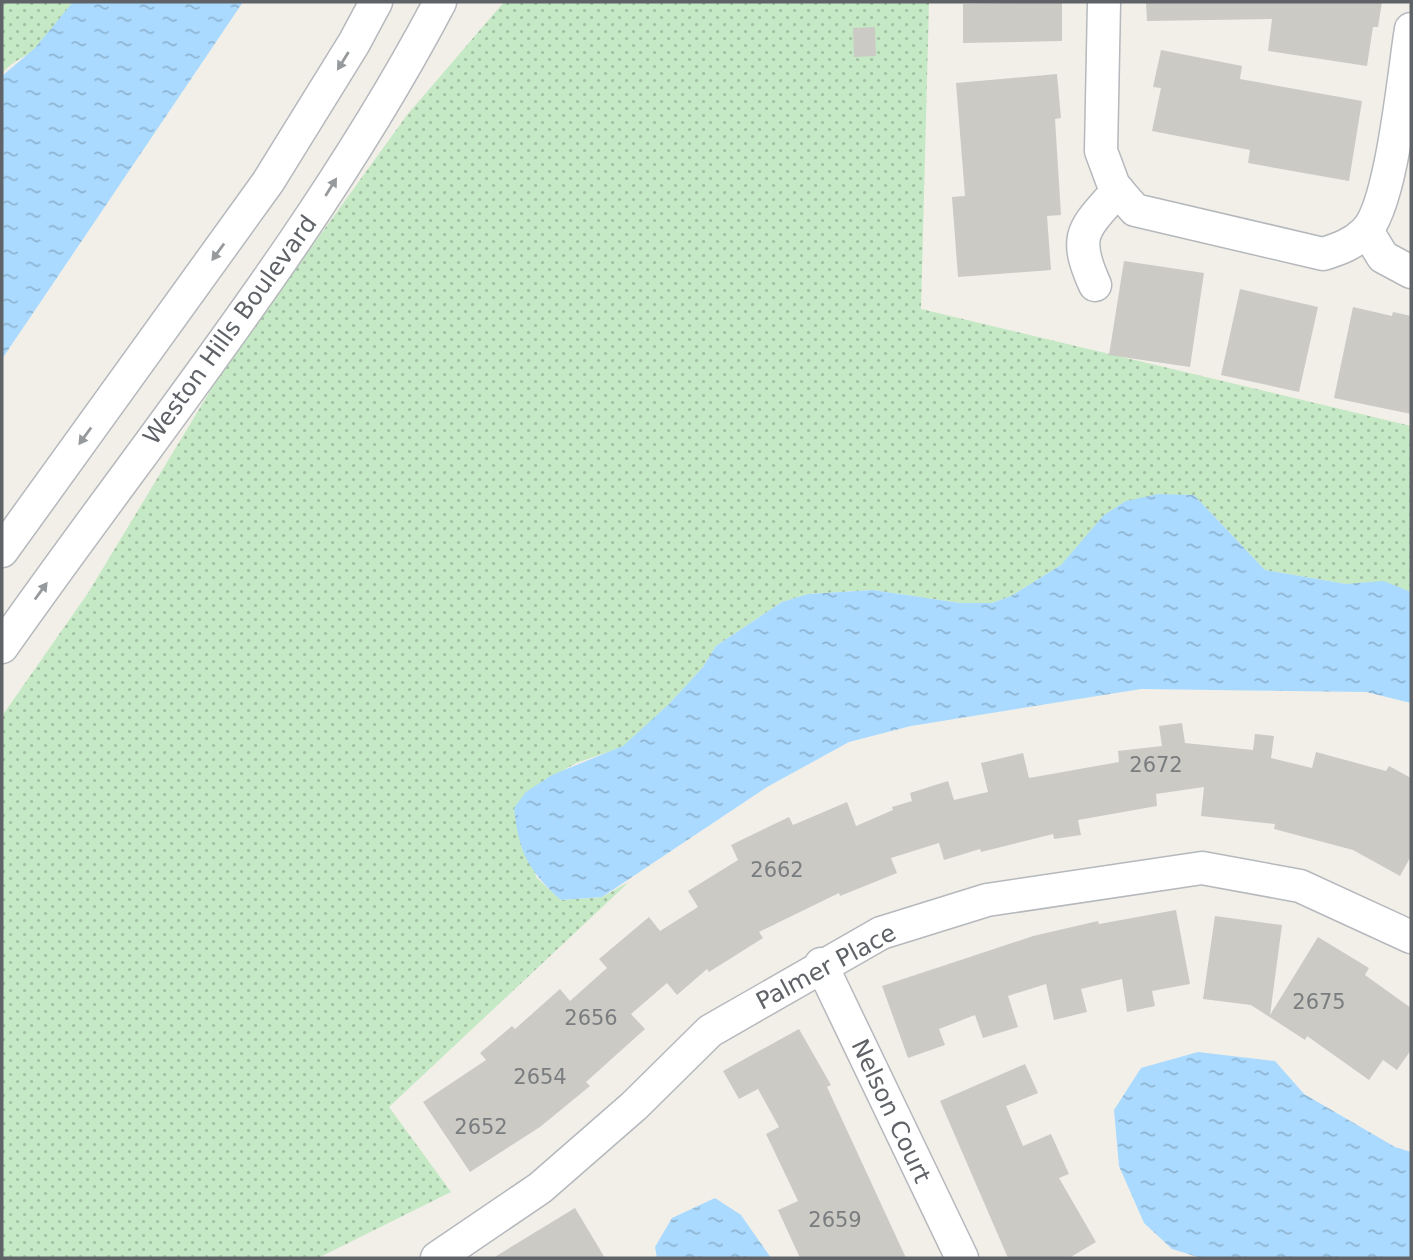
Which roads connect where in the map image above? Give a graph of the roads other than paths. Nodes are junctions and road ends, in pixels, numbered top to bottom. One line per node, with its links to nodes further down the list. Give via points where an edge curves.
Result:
1 (376, 2): 9 (street, one-way to 9, via 268,182)
2 (440, 2): 10 (street, Weston Hills Boulevard, one-way to 2, via 320,205)
3 (1104, 2): 5 (street, via 1101,151)
4 (1411, 29): 6 (street, via 1382,204)
5 (1118, 190): 6 (street, via 1135,210 1323,254 1345,247); 8 (street, via 1084,234 1081,255)
6 (1367, 231): 7 (street, via 1383,257)
7 (1411, 272)
8 (1095, 285)
9 (2, 551)
10 (2, 647)
11 (1411, 937): 12 (street, Palmer Place, via 1300,886 1202,868 987,900 881,933)
12 (821, 964): 13 (street, Palmer Place, via 710,1031 634,1106 540,1188); 14 (street, Nelson Court)
13 (441, 1257)
14 (961, 1258)

